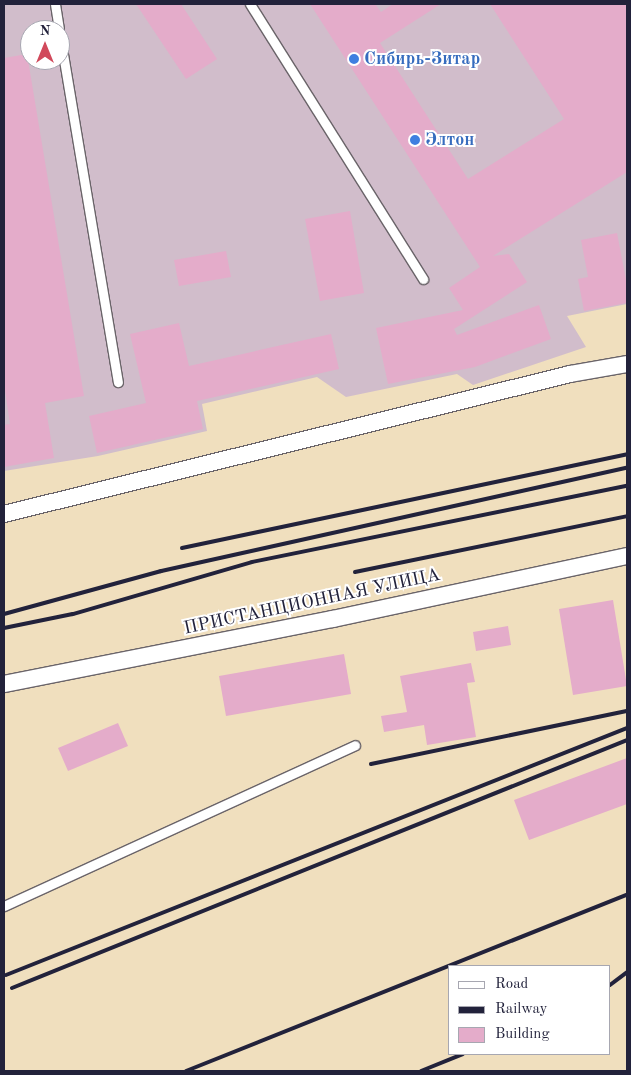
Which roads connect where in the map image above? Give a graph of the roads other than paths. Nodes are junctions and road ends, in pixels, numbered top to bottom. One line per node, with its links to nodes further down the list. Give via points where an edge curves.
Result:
1 (55, 4): 3 (lane)
2 (250, 4): 5 (lane)
3 (57, 20)
4 (66, 70): 7 (lane)
5 (423, 279)
6 (627, 364): 8 (street, via 570,374 416,415)
7 (118, 382)
8 (4, 514)
9 (627, 556): 10 (street, ПРИСТАНЦИОННАЯ УЛИЦА, via 333,619)
10 (4, 684)
11 (355, 745): 12 (lane)
12 (4, 906)

